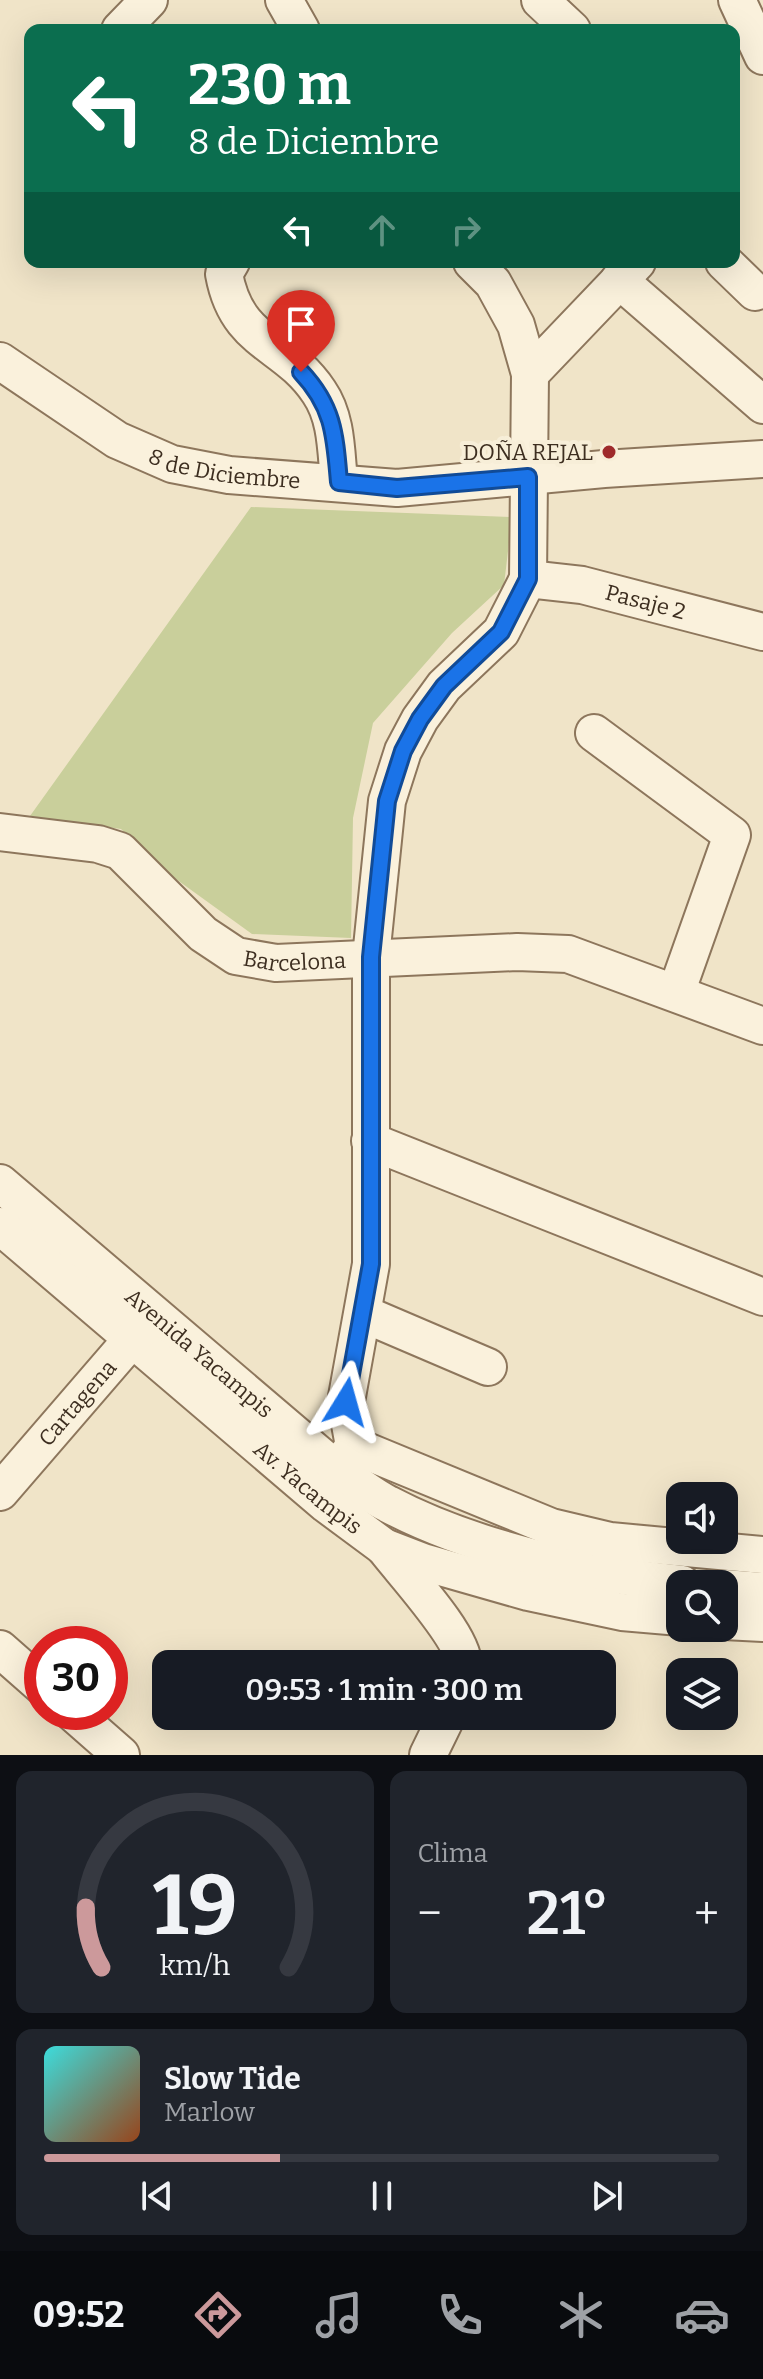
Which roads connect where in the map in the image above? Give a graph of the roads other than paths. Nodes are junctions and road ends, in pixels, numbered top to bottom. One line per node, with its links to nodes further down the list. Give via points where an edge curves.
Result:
1 (149, 0): 5 (street)
2 (284, 0): 6 (street)
3 (540, 0): 7 (street)
4 (737, 0): 8 (street)
5 (126, 24)
6 (298, 24)
7 (563, 24)
8 (761, 49)
9 (228, 268): 19 (street, via 229,299 242,323 319,391 335,435)
10 (478, 268): 15 (street, via 493,283 516,325)
11 (730, 268): 13 (street)
12 (628, 271): 15 (street); 16 (street)
13 (755, 292)
14 (0, 361): 19 (street, 8 de Diciembre, via 117,440 172,464 229,475)
15 (530, 374): 18 (street)
16 (763, 405)
17 (763, 459): 18 (street, 8 de Diciembre)
18 (528, 477): 19 (street, 8 de Diciembre, via 397,488); 20 (street)
19 (339, 482)
20 (528, 579): 21 (street, Pasaje 2, via 582,585); 24 (street, via 501,632 444,686 403,751 387,801)
21 (763, 632)
22 (594, 733): 25 (street, via 732,835)
23 (0, 832): 24 (street, Barcelona, via 120,851 203,934 236,956 276,963)
24 (371, 957): 25 (street, Barcelona, via 568,954); 27 (street)
25 (676, 993): 26 (street, Barcelona)
26 (763, 1026)
27 (370, 1141): 30 (street); 31 (street, via 371,1264)
28 (0, 1183): 32 (street, Avenida Yacampis)
29 (0, 1226): 32 (street, Av. Yacampis)
30 (763, 1297)
31 (364, 1314): 33 (street); 34 (street, via 349,1369)
32 (142, 1326): 34 (street, Avenida Yacampis); 35 (street, Cartagena); 36 (street, Av. Yacampis, via 326,1504)
33 (488, 1367)
34 (346, 1458): 37 (street, via 551,1527 610,1541); 38 (street, Avenida Yacampis, via 385,1503 442,1530 508,1551)
35 (0, 1492)
36 (384, 1547): 41 (street, Av. Yacampis, via 528,1592); 45 (street)
37 (763, 1555)
38 (666, 1583)
39 (738, 1589): 40 (street)
40 (763, 1591)
41 (666, 1616)
42 (738, 1622): 43 (street)
43 (763, 1623)
44 (0, 1649): 46 (street)
45 (461, 1650)
46 (24, 1670)
47 (93, 1730): 49 (street)
48 (440, 1730): 50 (street)
49 (121, 1755)
50 (428, 1755)

